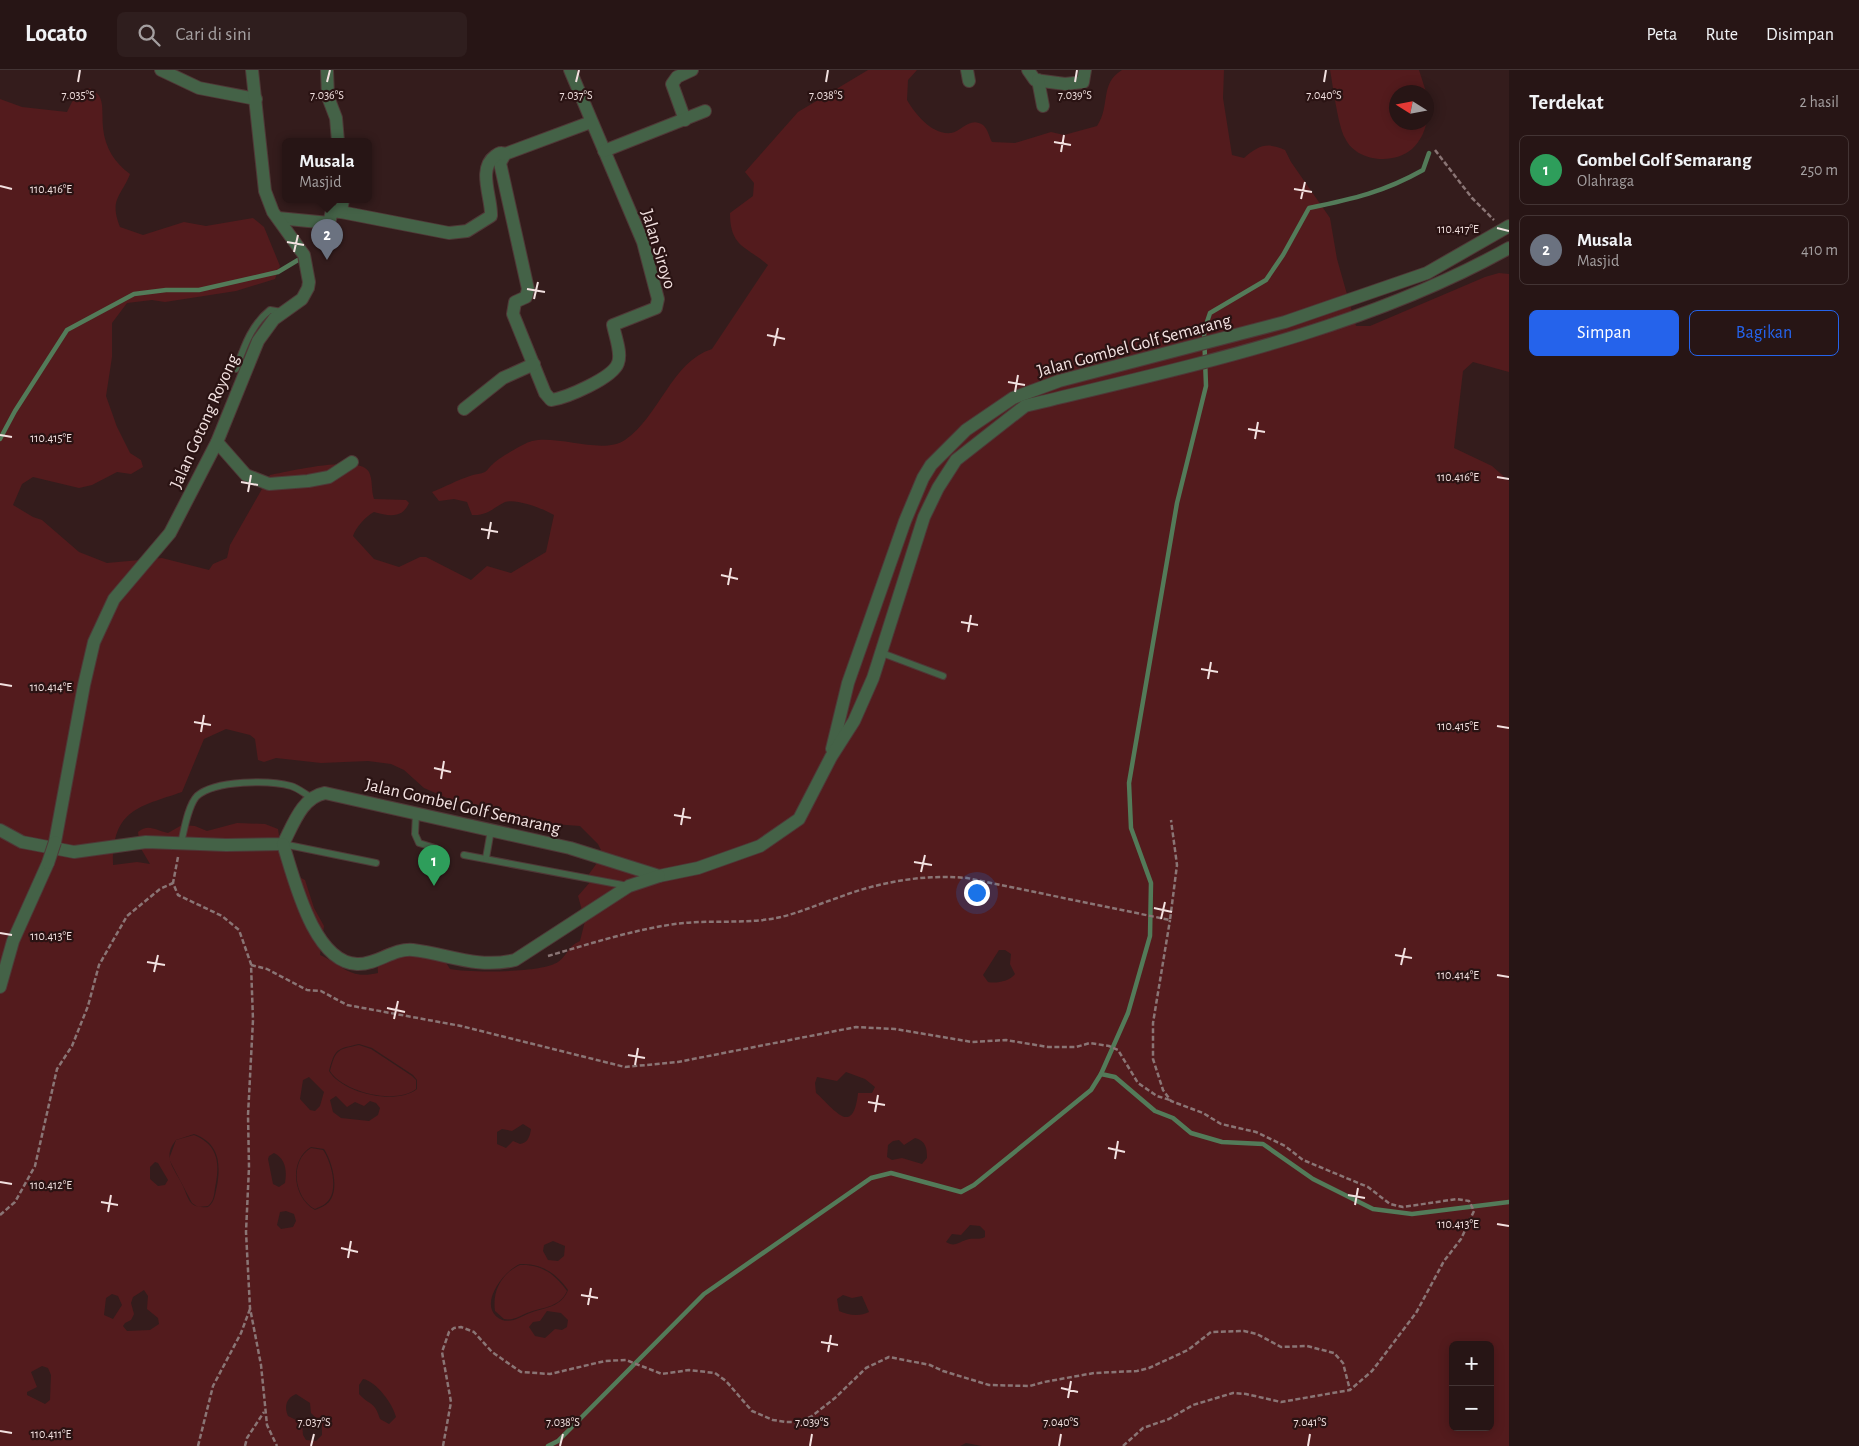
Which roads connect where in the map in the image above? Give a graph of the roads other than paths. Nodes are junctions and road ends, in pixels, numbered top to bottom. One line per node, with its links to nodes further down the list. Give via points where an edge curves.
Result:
1 (160, 70): 9 (street, via 199,88)
2 (252, 70): 9 (street, Jalan Gotong Royong)
3 (327, 70): 14 (street, via 328,97 336,118)
4 (570, 70): 13 (street, Jalan Siroyo)
5 (692, 70): 12 (street, via 677,77 672,84)
6 (1028, 70): 8 (street)
7 (1085, 70): 8 (street, via 1081,83)
8 (1038, 80): 10 (street)
9 (256, 99): 18 (street, Jalan Gotong Royong, via 265,191)
10 (1043, 106)
11 (705, 111): 12 (street)
12 (685, 120): 15 (street)
13 (591, 122): 15 (street, Jalan Siroyo); 16 (street)
14 (338, 138)
15 (604, 151): 24 (street, Jalan Siroyo, via 642,242 658,299 656,308 613,325 618,363 596,382 552,400 546,397)
16 (505, 154): 17 (street, via 497,154 490,159 486,169 491,216 468,231 449,233); 24 (street, via 499,167 528,289 526,297 515,302 513,314)
17 (342, 205): 18 (street, via 332,210 329,224)
18 (278, 218): 21 (street, Jalan Gotong Royong, via 304,255 309,282 302,299)
19 (1507, 228): 22 (street, Jalan Gombel Golf Semarang, via 1427,273 1285,322)
20 (1509, 248): 23 (street, Jalan Gombel Golf Semarang, via 1437,284 1396,300 1304,333)
21 (283, 313): 25 (lane, via 270,310 265,314 248,336); 27 (street, Jalan Gotong Royong, via 274,319 258,341)
22 (1209, 342): 23 (street); 28 (street, Jalan Gombel Golf Semarang, via 1059,381 1013,398 966,430)
23 (1210, 360): 29 (street, Jalan Gombel Golf Semarang, via 1025,406)
24 (534, 364): 26 (street, via 503,378)
25 (236, 369)
26 (464, 409)
27 (217, 442): 30 (street, via 246,476 269,484 329,477); 48 (street, Jalan Gotong Royong, bridge, via 170,533 114,599 94,642 56,842 13,941)
28 (946, 450): 29 (street); 31 (street, Jalan Gombel Golf Semarang, via 923,478)
29 (956, 460): 32 (street, Jalan Gombel Golf Semarang, via 924,517)
30 (352, 462)
31 (872, 620): 32 (street); 35 (street, Jalan Gombel Golf Semarang, via 848,683)
32 (891, 625): 33 (street, Jalan Gombel Golf Semarang)
33 (882, 653): 34 (lane); 35 (street, Jalan Gombel Golf Semarang, via 854,720)
34 (943, 676)
35 (830, 757): 46 (street, Jalan Gombel Golf Semarang, via 795,823 743,854)
36 (312, 798): 37 (street, Jalan Gombel Golf Semarang, via 325,793); 40 (lane, via 292,786 255,782 221,785 197,796 188,815); 41 (street, via 300,812)
37 (416, 813): 39 (street, Jalan Gombel Golf Semarang); 42 (lane, via 415,834 419,843)
38 (0, 830): 40 (street, via 22,842 74,852 146,842)
39 (491, 830): 44 (lane); 46 (street, Jalan Gombel Golf Semarang, via 570,848)
40 (181, 844): 41 (street)
41 (283, 844): 45 (lane); 47 (street, Jalan Gombel Golf Semarang, via 314,930 330,950 347,963 370,963 412,950 458,961 497,963 515,960)
42 (436, 848)
43 (464, 855): 44 (lane)
44 (486, 858): 47 (lane)
45 (376, 863)
46 (659, 876): 47 (street, Jalan Gombel Golf Semarang)
47 (629, 886)
48 (0, 987)

